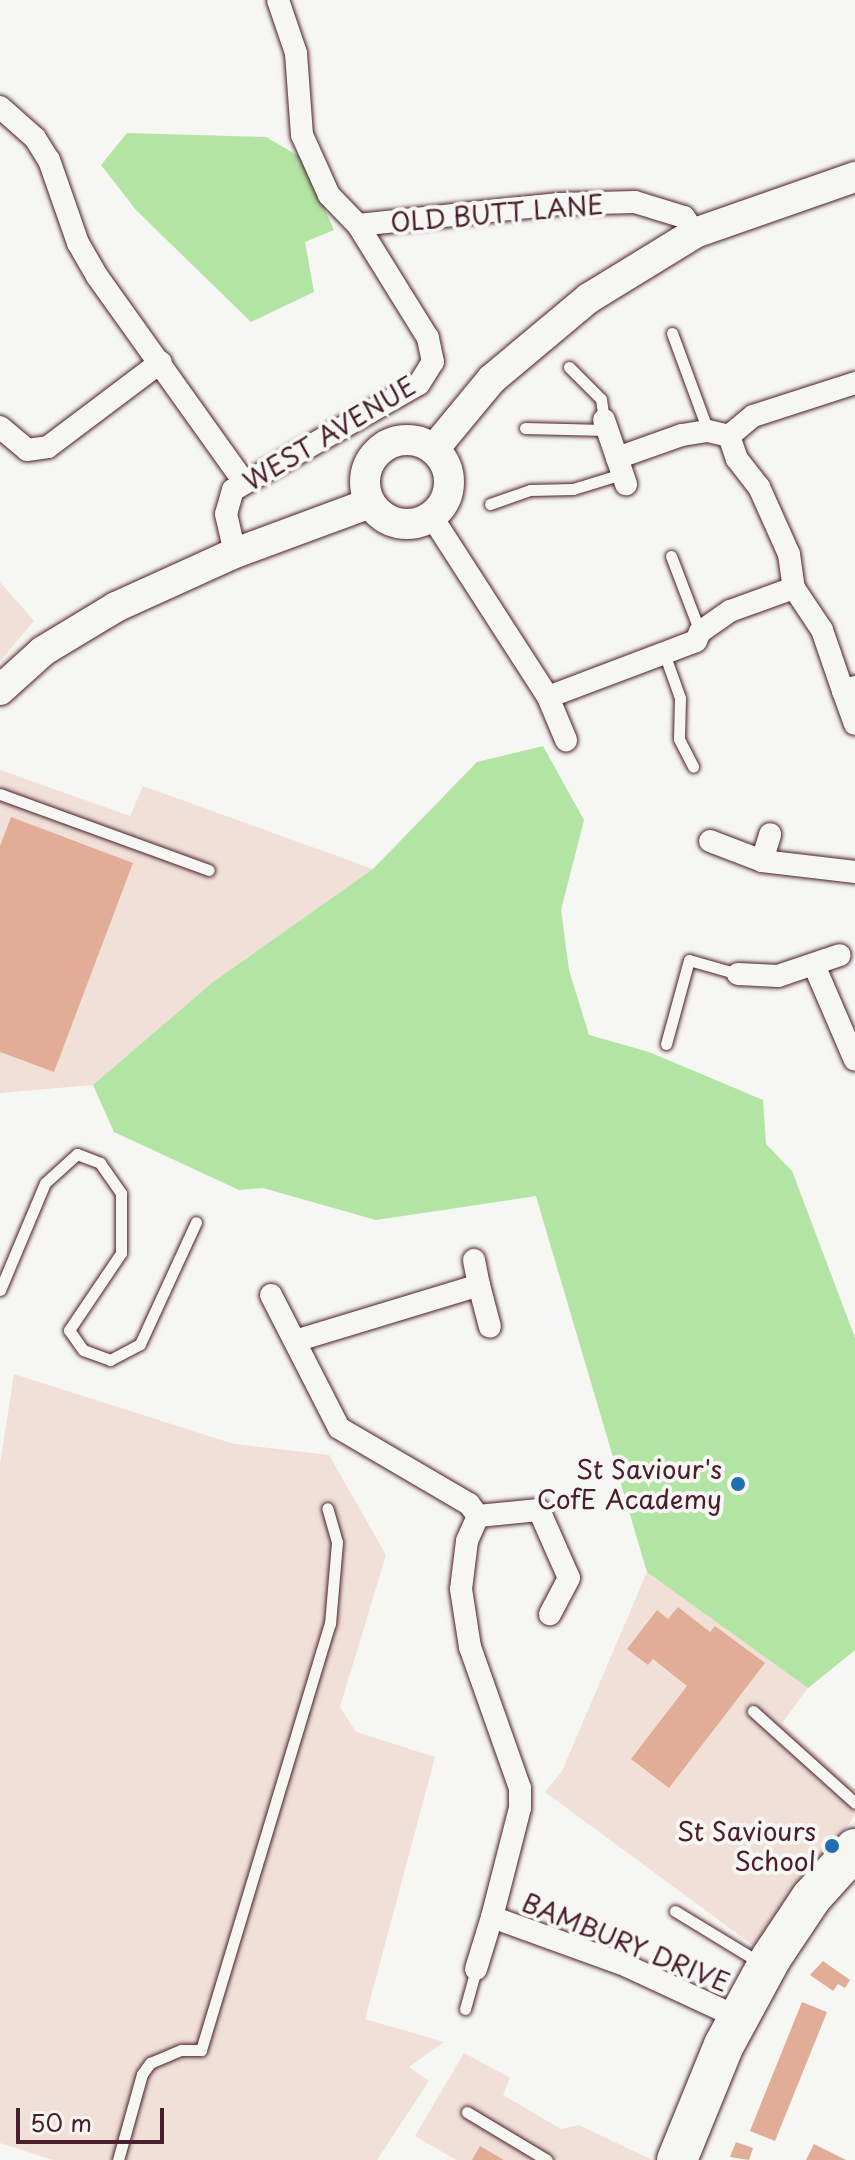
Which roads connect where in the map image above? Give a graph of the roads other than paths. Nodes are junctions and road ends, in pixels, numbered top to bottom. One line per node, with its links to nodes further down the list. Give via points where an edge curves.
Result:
1 (278, 0): 4 (street, OLD BUTT LANE, via 296,53 302,135 329,195)
2 (0, 107): 7 (street, via 42,149 78,243)
3 (855, 177): 5 (street)
4 (358, 225): 5 (street, OLD BUTT LANE, via 559,204 635,202 684,217); 8 (street, OLD BUTT LANE, via 428,338)
5 (695, 233): 15 (street, via 589,298 537,339 492,379)
6 (672, 333): 14 (lane)
7 (161, 362): 12 (street, via 48,447 27,450); 17 (street)
8 (433, 362): 17 (street, WEST AVENUE, via 419,384)
9 (569, 367): 11 (lane, via 601,399)
10 (855, 383): 14 (street, via 753,416)
11 (605, 425): 13 (lane); 16 (street)
12 (0, 427)
13 (525, 428)
14 (718, 434): 16 (street); 23 (street, via 759,487 789,554)
15 (434, 449): 18 (street, via 399,441 380,450 367,467); 20 (street, via 449,477 445,500)
16 (622, 472): 19 (lane, via 573,489 530,490)
17 (244, 482): 21 (street, WEST AVENUE, via 233,490 226,514)
18 (370, 503): 20 (street, via 385,518 406,524); 21 (street)
19 (490, 504)
20 (432, 517): 28 (street)
21 (235, 553): 27 (street, via 116,607 43,651)
22 (671, 556): 24 (lane)
23 (794, 588): 24 (street, via 730,611); 26 (street, via 822,630)
24 (700, 632): 25 (street, via 696,641)
25 (664, 653): 28 (street); 31 (lane, via 680,698 679,739)
26 (849, 689): 29 (street)
27 (0, 690)
28 (548, 697): 30 (street)
29 (855, 724)
30 (566, 740)
31 (693, 767)
32 (0, 794): 36 (lane)
33 (770, 834): 35 (street)
34 (710, 841): 35 (street)
35 (762, 861): 37 (street)
36 (209, 870)
37 (855, 872)
38 (840, 955): 39 (street)
39 (814, 965): 40 (street, via 778,976); 42 (street)
40 (738, 974): 41 (lane, via 689,960)
41 (666, 1044)
42 (855, 1060)
43 (196, 1222): 46 (lane, via 140,1344 110,1360 83,1350 69,1330 121,1253 121,1205 113,1176 77,1154 45,1183)
44 (474, 1260): 45 (street)
45 (479, 1285): 48 (street); 49 (street)
46 (0, 1290)
47 (271, 1295): 49 (street)
48 (490, 1327)
49 (295, 1341): 51 (street, via 339,1428 469,1504)
50 (327, 1508): 63 (lane, via 337,1542 330,1624 201,2050 181,2050 150,2063 142,2074)
51 (478, 1516): 52 (street, via 539,1510 569,1578); 57 (street, BAMBURY DRIVE, via 467,1541 461,1589 470,1647 520,1788 520,1808)
52 (550, 1614)
53 (753, 1711): 54 (lane)
54 (855, 1803)
55 (855, 1849): 58 (highway, via 811,1898)
56 (675, 1911): 58 (lane)
57 (492, 1917): 59 (street, BAMBURY DRIVE); 61 (street, BAMBURY DRIVE, via 627,1966)
58 (766, 1967): 61 (highway)
59 (476, 1969): 60 (lane)
60 (465, 2009)
61 (739, 2018): 65 (highway)
62 (467, 2112): 64 (lane)
63 (118, 2160)
64 (547, 2160)
65 (677, 2160)

